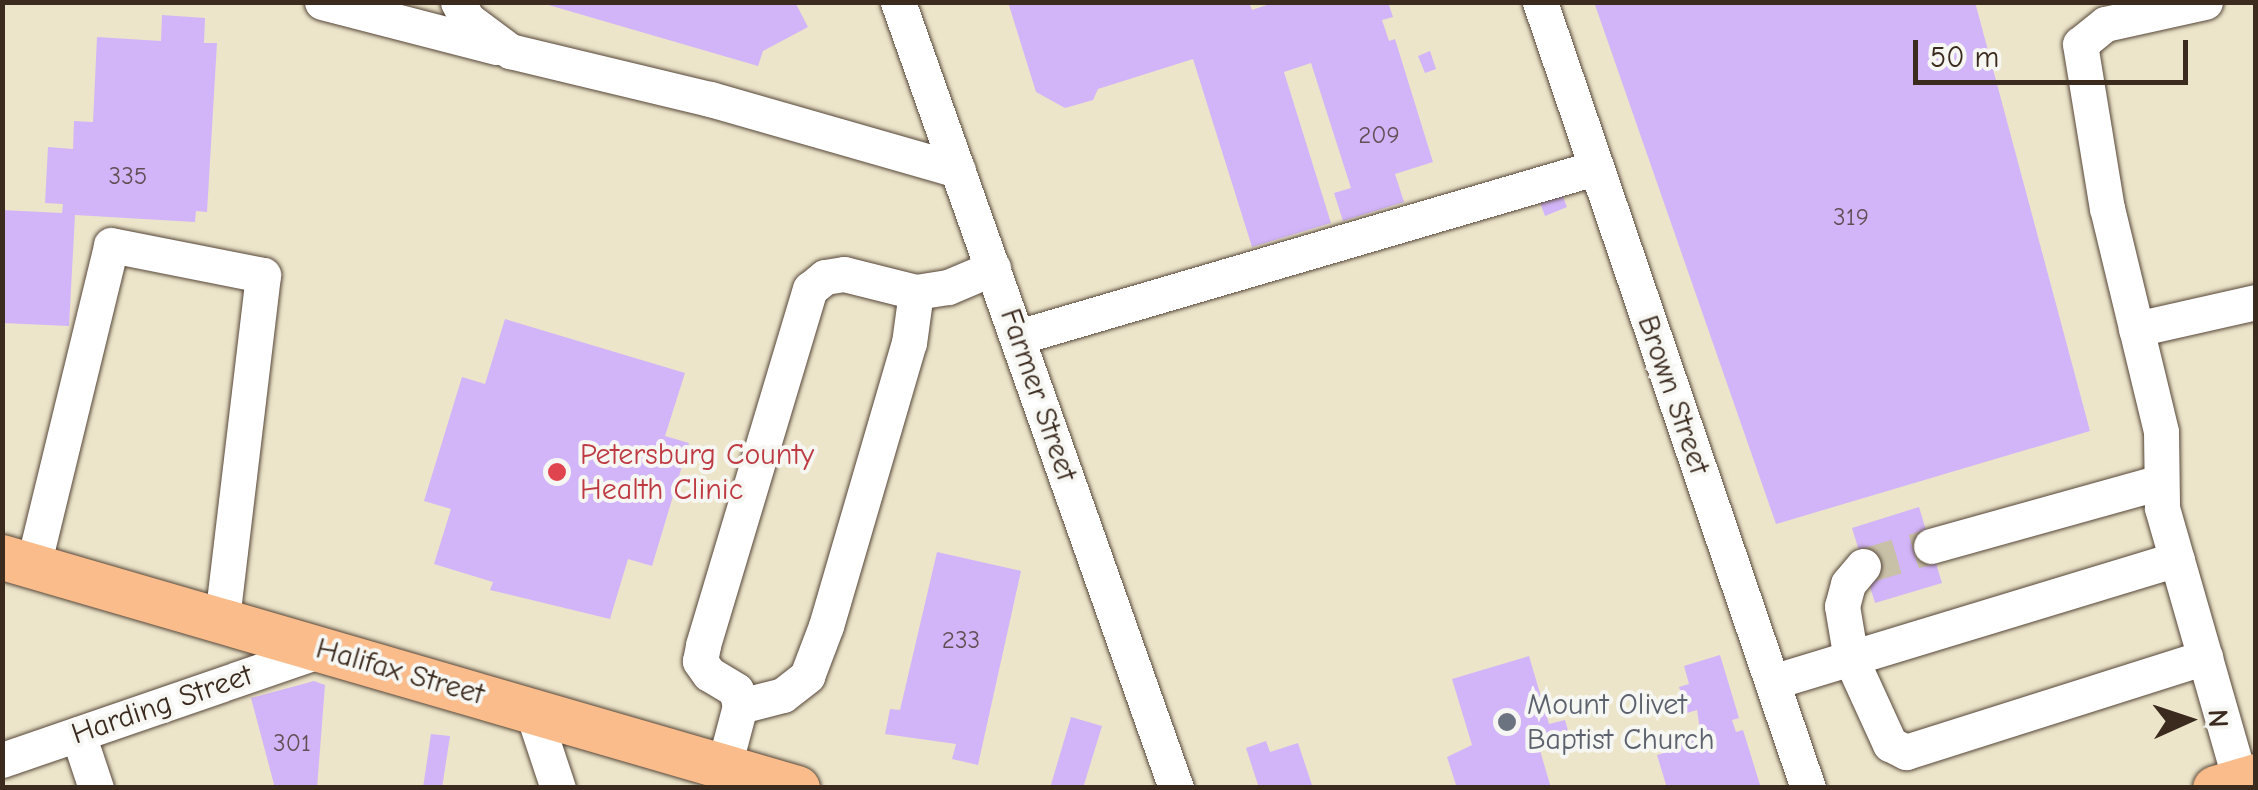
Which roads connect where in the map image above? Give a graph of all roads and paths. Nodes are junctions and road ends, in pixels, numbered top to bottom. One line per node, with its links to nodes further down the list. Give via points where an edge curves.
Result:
1 (322, 2): 6 (street)
2 (458, 2): 6 (street, via 467,19)
3 (898, 2): 8 (street, Farmer Street)
4 (1540, 2): 7 (street, Brown Street)
5 (2205, 2): 12 (street, via 2105,24 2080,44 2107,208)
6 (510, 51): 8 (street)
7 (1595, 168): 13 (street); 23 (street, Brown Street)
8 (958, 170): 9 (street, Farmer Street)
9 (993, 268): 10 (street); 13 (street, Farmer Street)
10 (916, 292): 24 (street, via 909,344 807,676 783,694); 24 (street, via 844,274 810,289 700,661 736,690)
11 (2256, 302): 12 (street)
12 (2136, 330): 14 (street, via 2162,432)
13 (1018, 337): 33 (street, Farmer Street)
14 (2160, 482): 15 (street); 16 (street)
15 (1931, 546)
16 (2177, 560): 21 (street); 22 (street)
17 (18, 561): 19 (main road, Halifax Street); 19 (street, via 111,246 263,274)
18 (1863, 566): 22 (street, via 1842,606)
19 (222, 621): 20 (main road, Halifax Street)
20 (322, 650): 25 (main road, Halifax Street); 26 (street, Harding Street)
21 (2205, 657): 22 (street, via 1906,752 1890,744); 29 (street)
22 (1850, 659): 23 (street)
23 (1772, 682): 34 (street, Brown Street)
24 (740, 706): 28 (street)
25 (532, 710): 28 (main road, Halifax Street); 31 (street)
26 (78, 734): 27 (street, Harding Street); 30 (street)
27 (2, 760)
28 (724, 766): 32 (main road, Halifax Street)
29 (2237, 781)
30 (96, 788)
31 (558, 788)
32 (797, 788)
33 (1176, 788)
34 (1808, 788)

